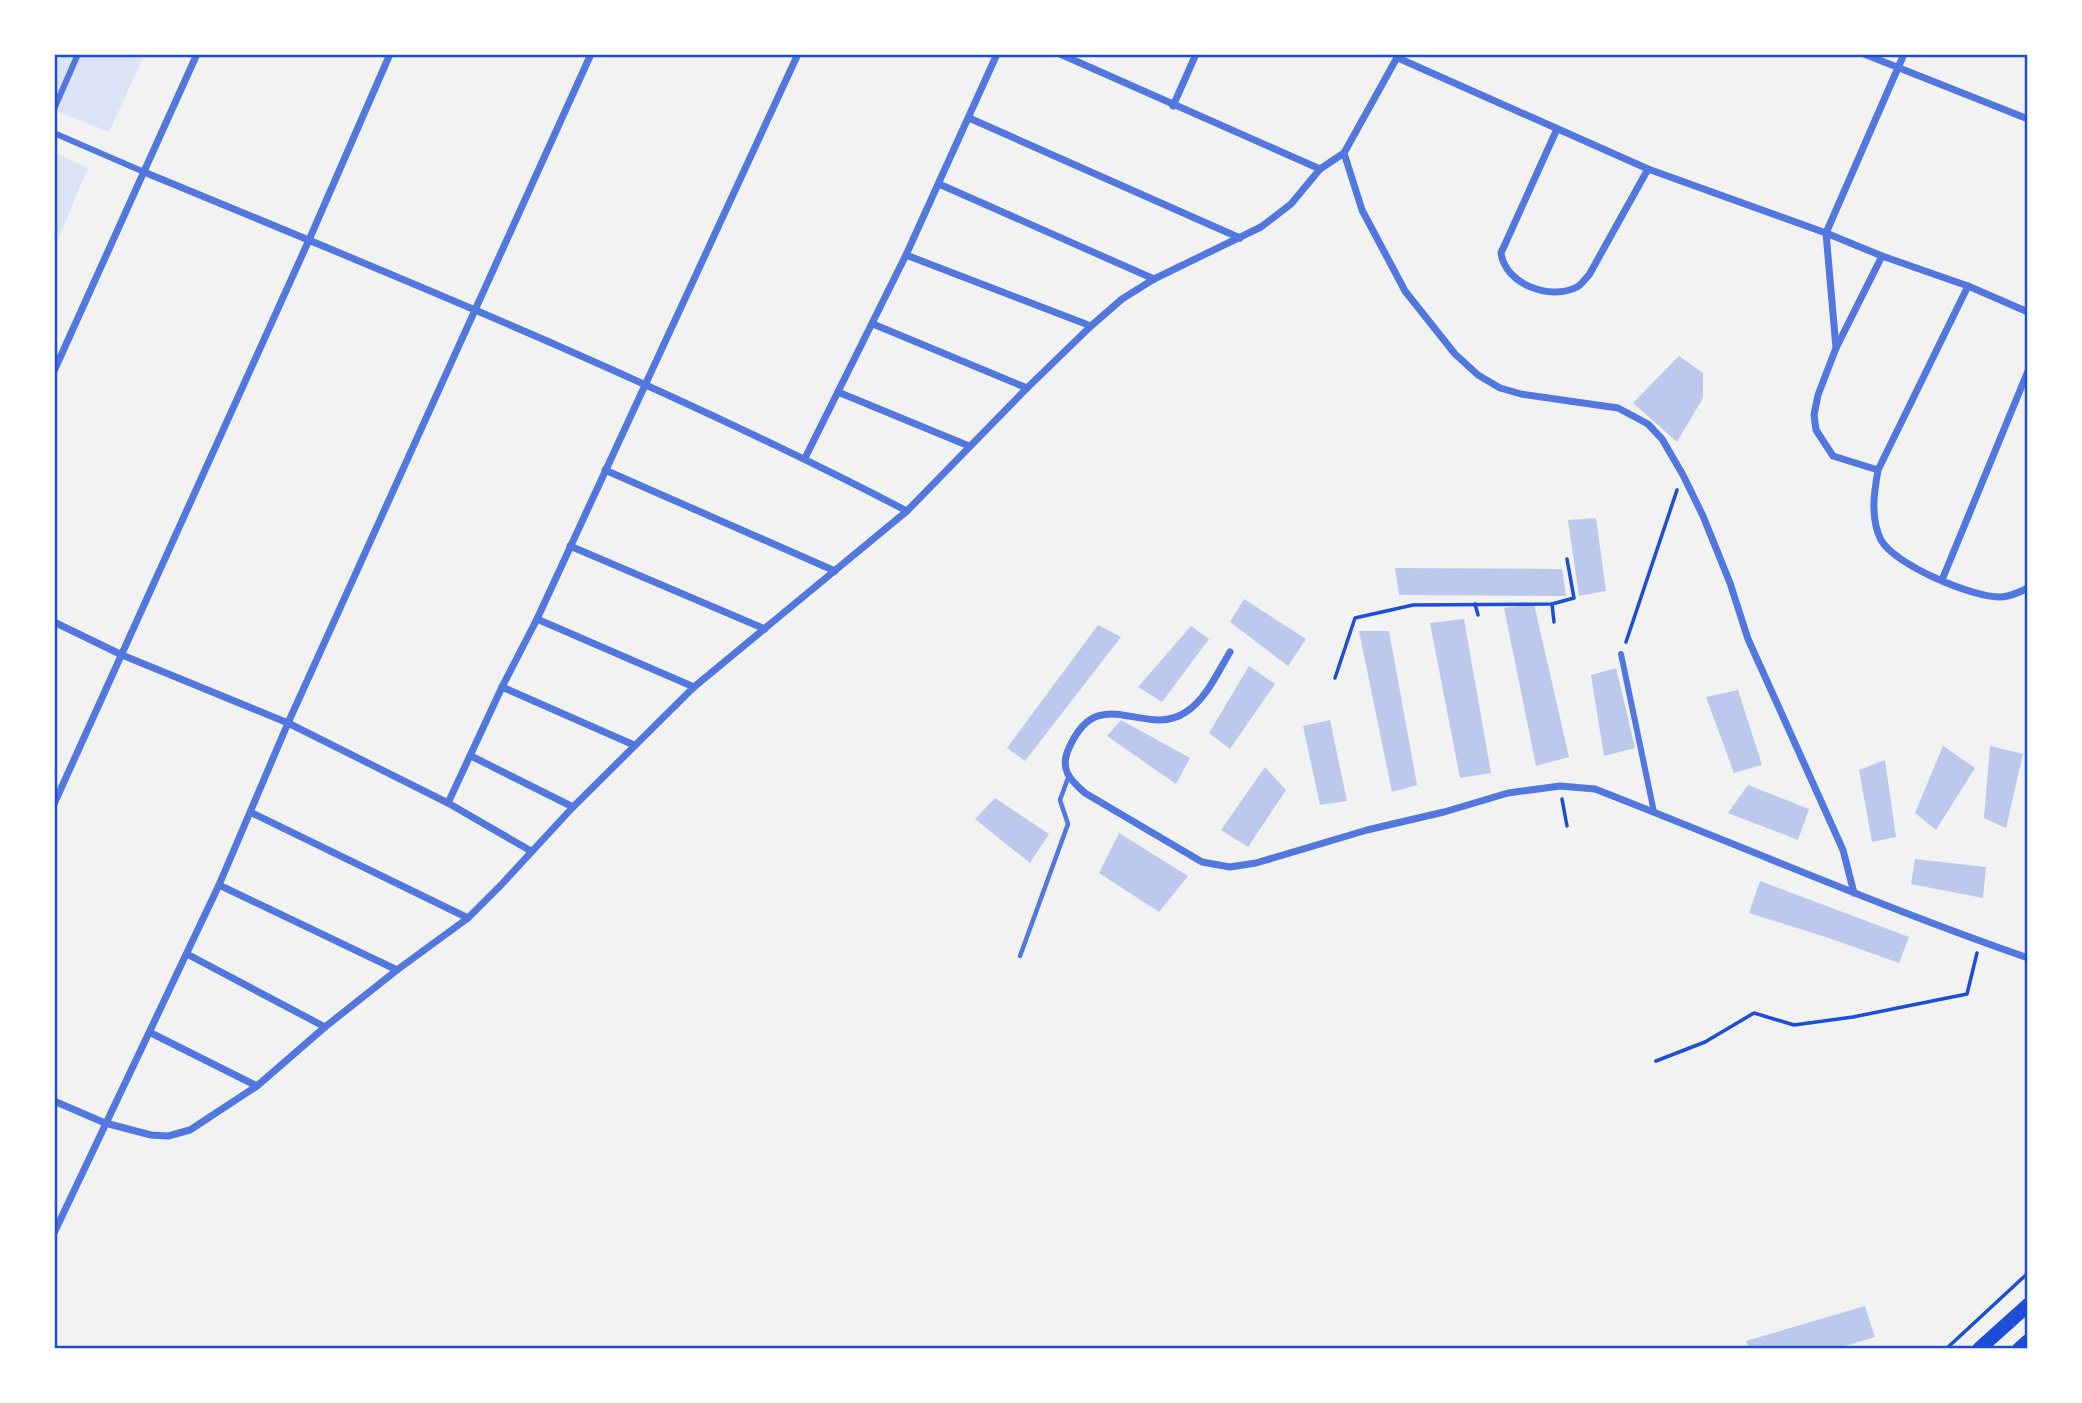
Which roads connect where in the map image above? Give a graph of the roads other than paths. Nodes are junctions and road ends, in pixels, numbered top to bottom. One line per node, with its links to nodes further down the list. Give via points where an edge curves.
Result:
1 (78, 54): 14 (street)
2 (197, 54): 22 (street)
3 (390, 54): 26 (street)
4 (591, 54): 31 (street)
5 (798, 54): 38 (street)
6 (997, 54): 15 (street)
7 (1060, 54): 13 (street)
8 (1196, 54): 13 (street)
9 (1864, 54): 12 (street)
10 (1904, 54): 12 (street)
11 (1398, 56): 17 (street); 19 (street)
12 (1898, 68): 16 (street); 24 (street)
13 (1172, 106): 20 (street)
14 (54, 109)
15 (969, 118): 23 (street); 25 (street)
16 (2028, 119)
17 (1557, 129): 21 (street); 21 (street, via 1501,253 1508,272 1517,280 1549,291 1574,288 1589,275)
18 (54, 134): 22 (street)
19 (1344, 153): 20 (street); 69 (street, via 1362,210 1405,291 1455,354 1478,375 1521,394 1619,408 1648,424 1662,439 1703,516 1748,639 1843,850)
20 (1320, 169): 25 (street, via 1291,204)
21 (1648, 169): 24 (street)
22 (144, 172): 26 (street); 36 (street)
23 (939, 184): 27 (street); 29 (street)
24 (1826, 233): 28 (street); 35 (street)
25 (1240, 238): 29 (street)
26 (309, 240): 31 (street); 55 (street)
27 (906, 255): 33 (street); 34 (street)
28 (1882, 256): 30 (street); 35 (street)
29 (1154, 279): 34 (street)
30 (1968, 286): 32 (street); 44 (street)
31 (476, 309): 38 (street); 58 (street)
32 (2028, 312)
33 (873, 324): 39 (street); 40 (street)
34 (1091, 326): 39 (street)
35 (1836, 348): 44 (street, via 1818,395 1815,430 1833,456)
36 (54, 371)
37 (2028, 371): 48 (street)
38 (645, 386): 42 (street); 43 (street)
39 (1027, 388): 41 (street)
40 (838, 392): 41 (street); 42 (street)
41 (969, 446): 45 (street)
42 (805, 458): 45 (street)
43 (605, 470): 46 (street); 47 (street)
44 (1878, 470): 48 (street, via 1873,498 1880,537 1886,547 1913,566)
45 (907, 511): 47 (street)
46 (570, 546): 50 (street); 52 (street)
47 (835, 572): 52 (street)
48 (1942, 580): 49 (street, via 2003,597)
49 (2028, 588)
50 (537, 620): 56 (street); 57 (street)
51 (54, 622): 55 (street)
52 (765, 629): 57 (street)
53 (1230, 652): 61 (street, via 1199,700 1170,720 1119,713 1088,721 1068,750)
54 (1621, 654): 65 (street)
55 (122, 655): 58 (street); 63 (street)
56 (502, 687): 59 (street); 60 (street)
57 (694, 687): 59 (street)
58 (288, 723): 62 (street); 66 (street)
59 (634, 745): 64 (street)
60 (471, 756): 62 (street); 64 (street)
61 (1068, 778): 65 (street, via 1085,793 1202,862 1230,867 1508,793 1560,786 1595,789); 72 (lane, via 1060,800 1068,824)
62 (449, 803): 67 (street)
63 (54, 804)
64 (573, 807): 67 (street)
65 (1654, 812): 69 (street)
66 (251, 813): 68 (street); 70 (street)
67 (531, 851): 70 (street)
68 (219, 885): 71 (street); 74 (street)
69 (1854, 893): 73 (street)
70 (468, 918): 74 (street)
71 (187, 954): 75 (street); 76 (street)
72 (1020, 956)
73 (2028, 958)
74 (397, 970): 75 (street)
75 (326, 1027): 77 (street)
76 (151, 1033): 77 (street); 79 (street)
77 (257, 1086): 79 (street, via 190,1130 168,1136)
78 (54, 1101): 79 (street)
79 (105, 1124): 80 (street)
80 (54, 1233)
81 (2028, 1305): 83 (main road)
82 (2028, 1340): 84 (main road)
83 (1979, 1349)
84 (2019, 1349)

